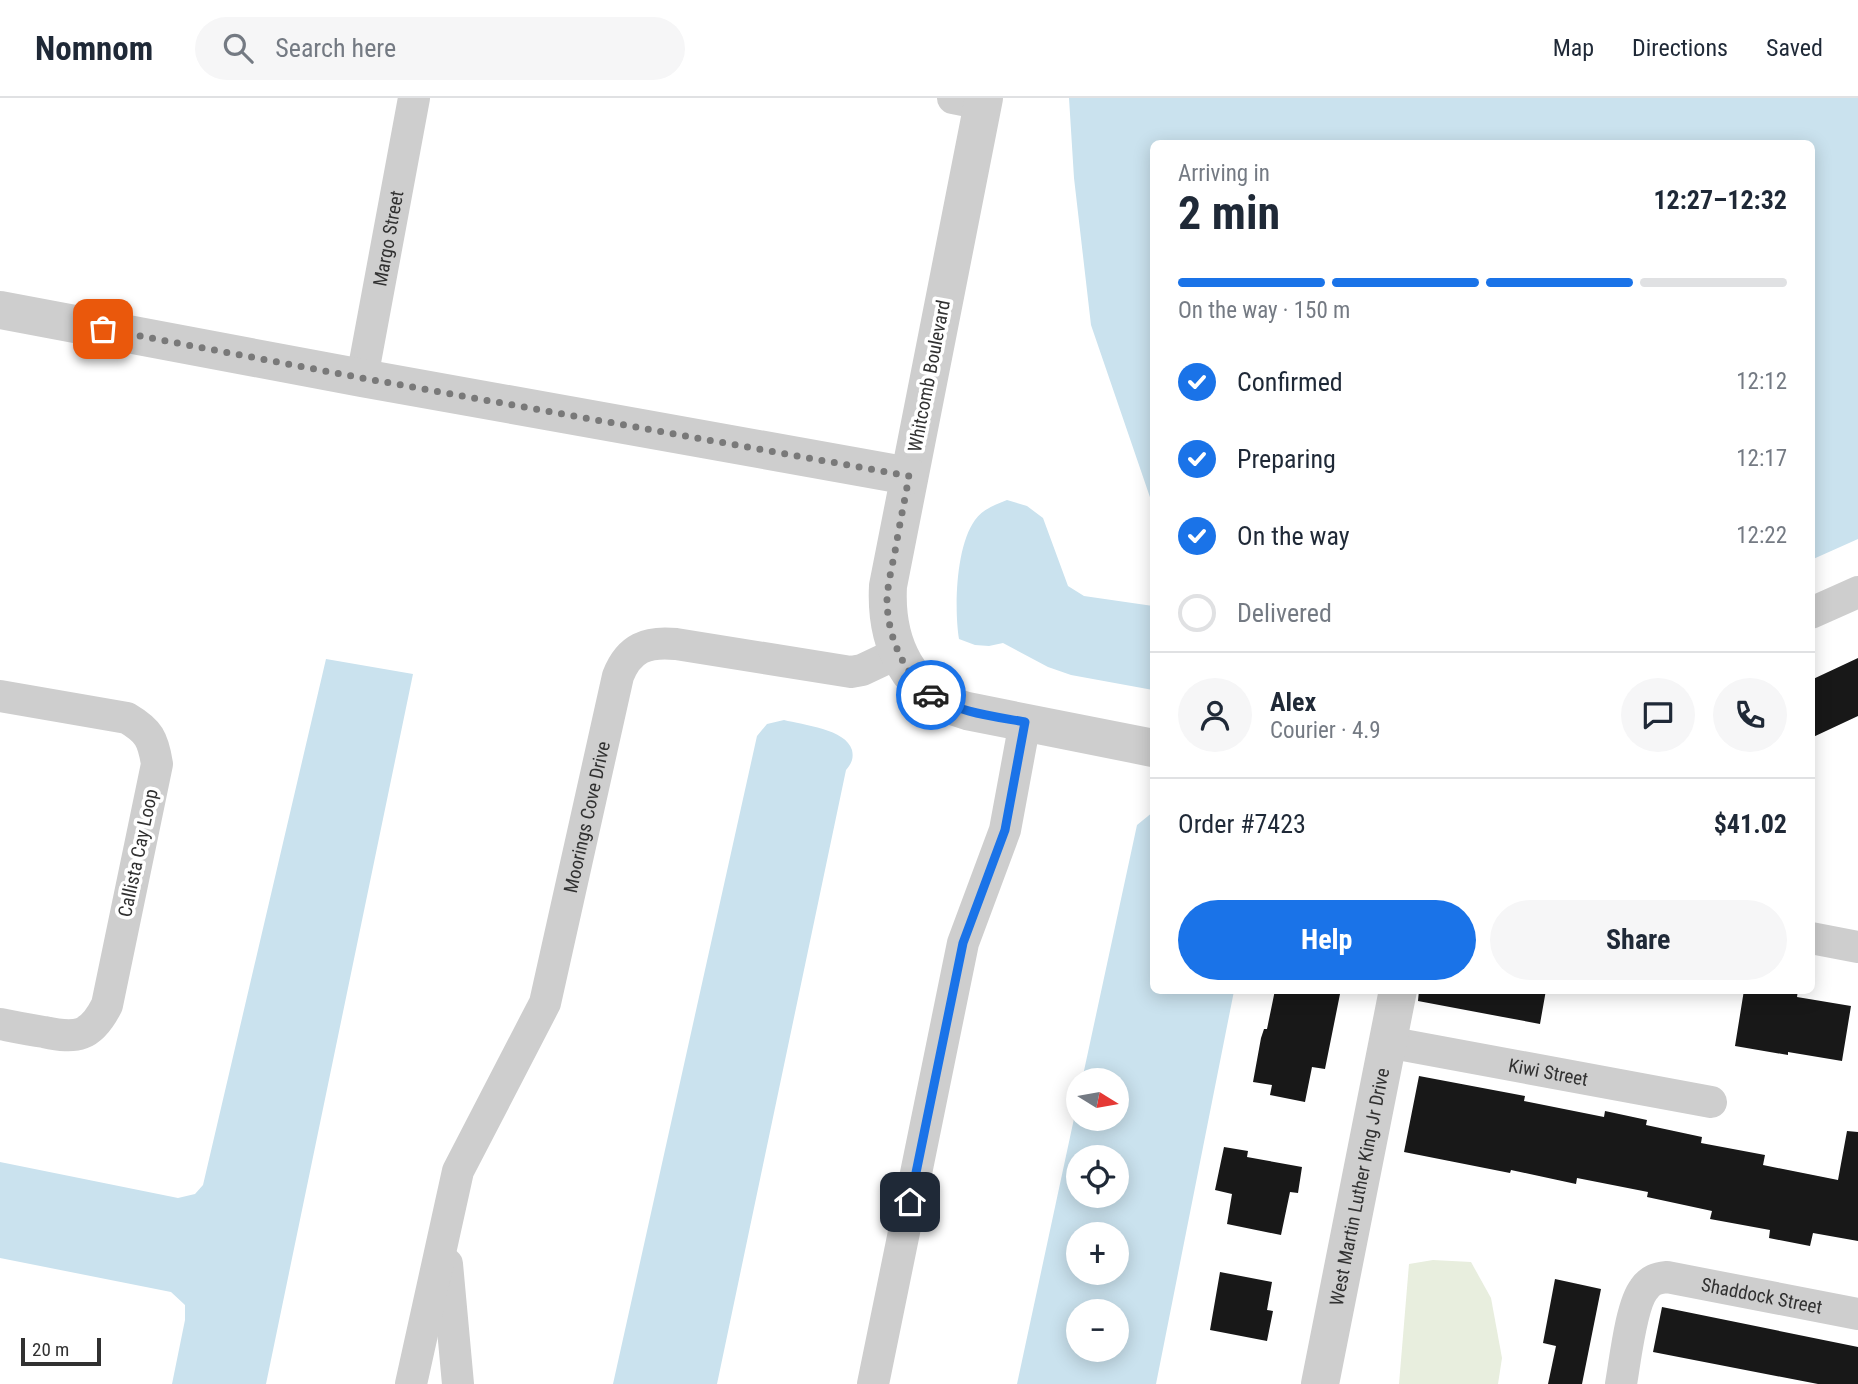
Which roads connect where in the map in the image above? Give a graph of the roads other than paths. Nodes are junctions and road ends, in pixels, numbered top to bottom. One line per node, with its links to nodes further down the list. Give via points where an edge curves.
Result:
1 (414, 98): 4 (street, Margo Street)
2 (973, 100): 5 (street, Whitcomb Boulevard)
3 (0, 310): 4 (street)
4 (362, 378): 5 (street)
5 (909, 476): 8 (street, Whitcomb Boulevard, via 887,600)
6 (1858, 592): 7 (street)
7 (1815, 611)
8 (898, 653): 10 (street, Whitcomb Boulevard, via 916,681 946,704); 18 (street, Moorings Cove Drive, via 851,672 657,643 638,649 623,664 545,1003 458,1171)
9 (0, 696): 15 (street, Callista Cay Loop, via 127,718 150,738 157,764 101,1018 82,1033 66,1037)
10 (1025, 722): 11 (street, Whitcomb Boulevard); 22 (street, via 1005,830 963,943)
11 (1150, 747)
12 (1815, 939): 13 (street)
13 (1858, 947)
14 (1397, 994): 16 (street, West Martin Luther King Jr Drive)
15 (0, 1024)
16 (1387, 1042): 17 (street, Kiwi Street); 23 (street, West Martin Luther King Jr Drive)
17 (1711, 1102)
18 (444, 1234): 20 (street, Moorings Cove Drive); 21 (street, Moorings Cove Drive)
19 (1858, 1314): 24 (street, Shaddock Street, via 1667,1276 1654,1279 1637,1300)
20 (411, 1384)
21 (457, 1384)
22 (873, 1384)
23 (1320, 1384)
24 (1621, 1384)

